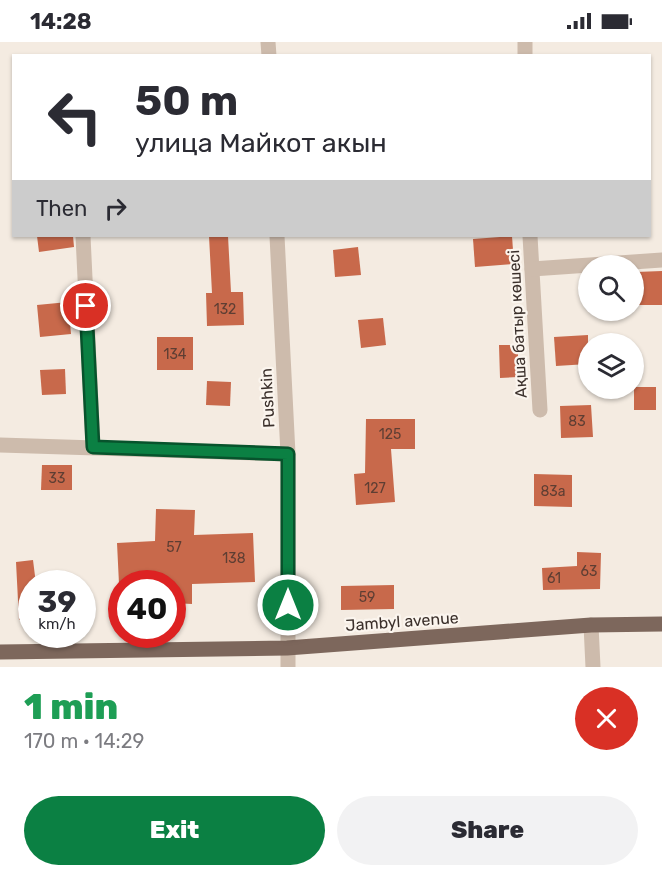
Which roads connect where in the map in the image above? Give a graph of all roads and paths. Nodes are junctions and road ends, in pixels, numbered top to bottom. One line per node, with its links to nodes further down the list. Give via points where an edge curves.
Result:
1 (83, 237): 8 (street)
2 (277, 237): 9 (street, Pushkin)
3 (530, 237): 5 (street, Ақша батыр көшесі)
4 (662, 260): 5 (street)
5 (532, 269): 6 (street, Ақша батыр көшесі)
6 (540, 410)
7 (0, 445): 8 (street)
8 (93, 447): 9 (street)
9 (288, 454): 12 (street, Pushkin)
10 (662, 624): 11 (main road, Jambyl avenue)
11 (591, 625): 12 (main road, Jambyl avenue); 15 (street)
12 (287, 648): 13 (main road, Jambyl avenue); 14 (street, Pushkin)
13 (0, 652)
14 (288, 667)
15 (592, 667)

